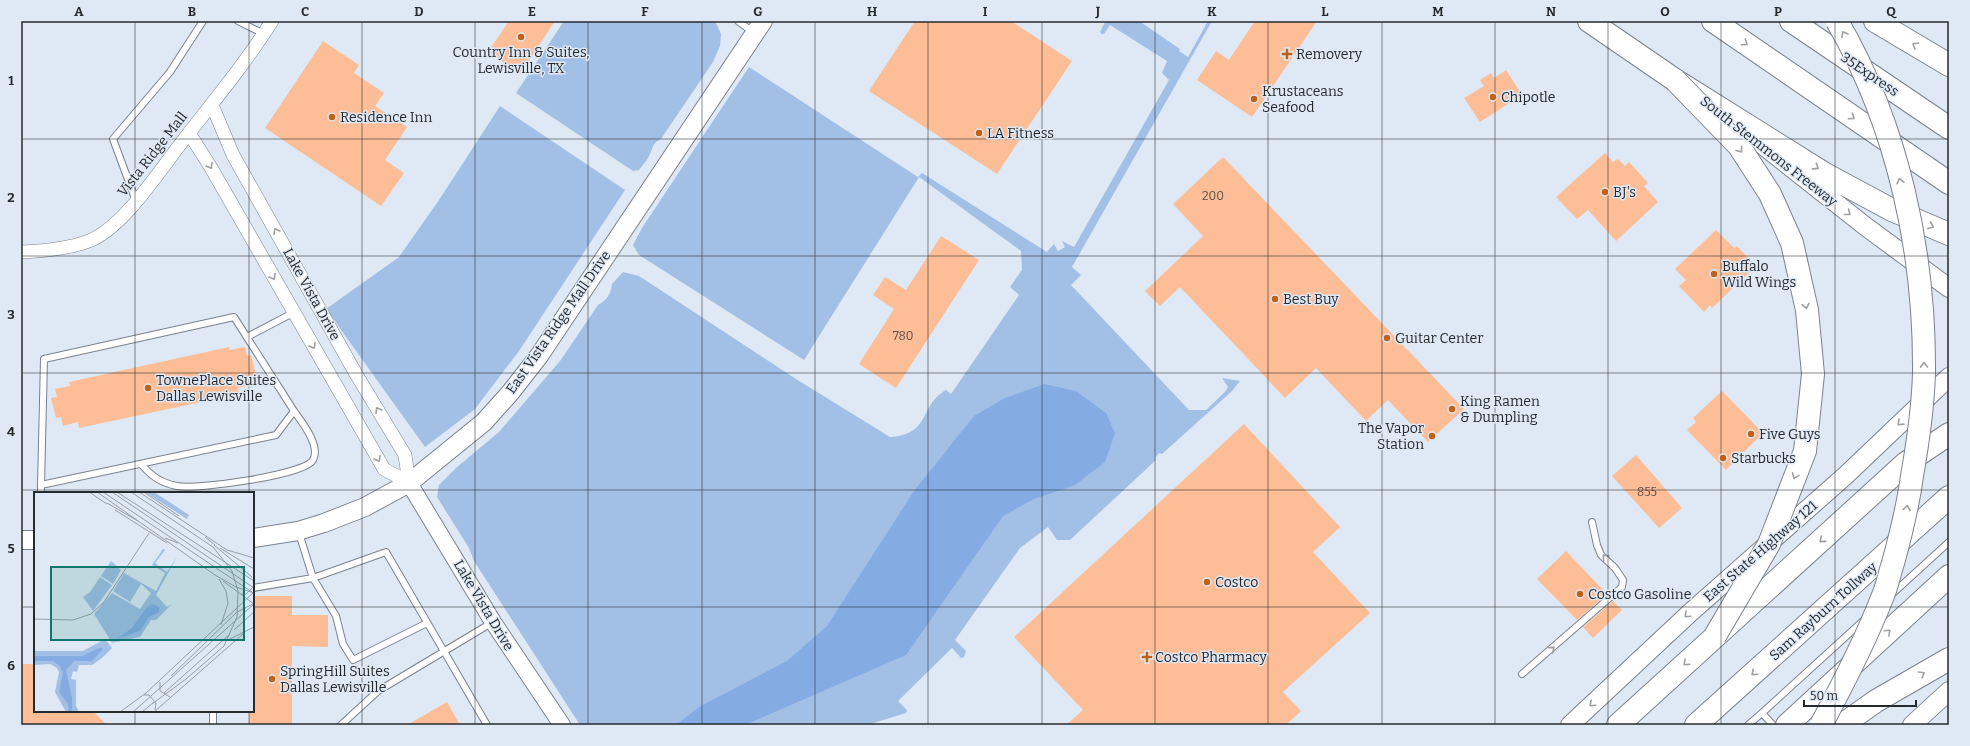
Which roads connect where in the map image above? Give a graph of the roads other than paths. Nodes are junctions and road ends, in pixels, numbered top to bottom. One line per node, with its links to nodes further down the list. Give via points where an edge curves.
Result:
1 (203, 21): 19 (lane, via 170,72 113,139)
2 (238, 21): 12 (lane)
3 (272, 21): 12 (street, Vista Ridge Mall)
4 (738, 21): 11 (lane)
5 (1584, 21): 22 (main road, South Stemmons Freeway, one-way to 22, via 1703,98 1865,226)
6 (1589, 21): 14 (highway)
7 (1713, 21): 18 (highway, one-way to 18)
8 (1791, 21): 16 (highway, 35Express)
9 (1837, 21): 62 (highway, one-way to 9, bridge, via 1854,665 1883,597 1906,514 1919,433 1924,375 1916,247 1896,164 1875,97)
10 (1875, 21): 13 (highway, one-way to 10)
11 (759, 27): 30 (main road, East Vista Ridge Mall Drive, via 571,308 510,393 484,422)
12 (264, 34): 15 (street, Vista Ridge Mall)
13 (1949, 65)
14 (1676, 80): 20 (highway, one-way to 20, bridge, via 1825,174 1892,210); 45 (highway, one-way to 45, bridge, via 1738,146 1770,194 1794,251 1808,310 1813,374 1805,451 1769,544)
15 (212, 105): 17 (street, Vista Ridge Mall); 30 (street, Lake Vista Drive, one-way to 15, via 406,455 354,370 234,155)
16 (1949, 128)
17 (189, 133): 19 (street, Vista Ridge Mall); 24 (street, Lake Vista Drive, one-way to 24)
18 (1949, 183)
19 (136, 201): 21 (street, Vista Ridge Mall, via 113,226 90,241 50,251)
20 (1949, 234)
21 (21, 252)
22 (1945, 283): 23 (main road, South Stemmons Freeway)
23 (1949, 295)
24 (293, 313): 25 (lane); 30 (street, Lake Vista Drive, one-way to 30, via 384,469)
25 (247, 337): 27 (lane); 31 (lane, via 234,317 44,359)
26 (1948, 377): 56 (main road, East State Highway 121, one-way to 56, via 1845,476 1692,611)
27 (294, 411): 29 (lane, via 276,435); 29 (lane, via 308,431 315,453 313,461 306,466 257,480 179,487 159,481)
28 (1949, 434): 45 (highway, one-way to 45, bridge, via 1906,463)
29 (142, 465): 31 (lane)
30 (409, 483): 35 (main road, East Vista Ridge Mall Drive, via 365,506); 43 (street, Lake Vista Drive)
31 (41, 485): 32 (lane)
32 (41, 492)
33 (1949, 497): 58 (highway, Sam Rayburn Tollway, one-way to 58, bridge)
34 (1592, 522): 48 (lane, one-way to 34, via 1622,587 1623,580 1601,555)
35 (298, 531): 36 (main road, East Vista Ridge Mall Drive); 41 (lane)
36 (254, 538)
37 (21, 540): 38 (main road)
38 (34, 540)
39 (1949, 542): 51 (lane)
40 (1949, 576): 61 (highway, one-way to 40, bridge)
41 (313, 578): 42 (lane); 44 (lane, via 386,552); 44 (lane, via 336,616 343,644 353,660)
42 (254, 588)
43 (493, 622): 46 (lane); 55 (street, Lake Vista Drive)
44 (427, 623): 46 (lane)
45 (1715, 636): 57 (highway, one-way to 57)
46 (444, 652): 53 (lane, via 378,691); 54 (lane)
47 (1949, 659): 63 (highway, one-way to 47, via 1876,701)
48 (1522, 674)
49 (1949, 691): 64 (main road)
50 (213, 712): 52 (lane)
51 (1762, 713): 59 (lane); 60 (lane)
52 (213, 725)
53 (341, 725)
54 (487, 725)
55 (562, 725)
56 (1570, 725)
57 (1618, 725)
58 (1696, 725)
59 (1748, 725)
60 (1774, 725)
61 (1787, 725)
62 (1821, 725)
63 (1842, 725)
64 (1912, 725)

